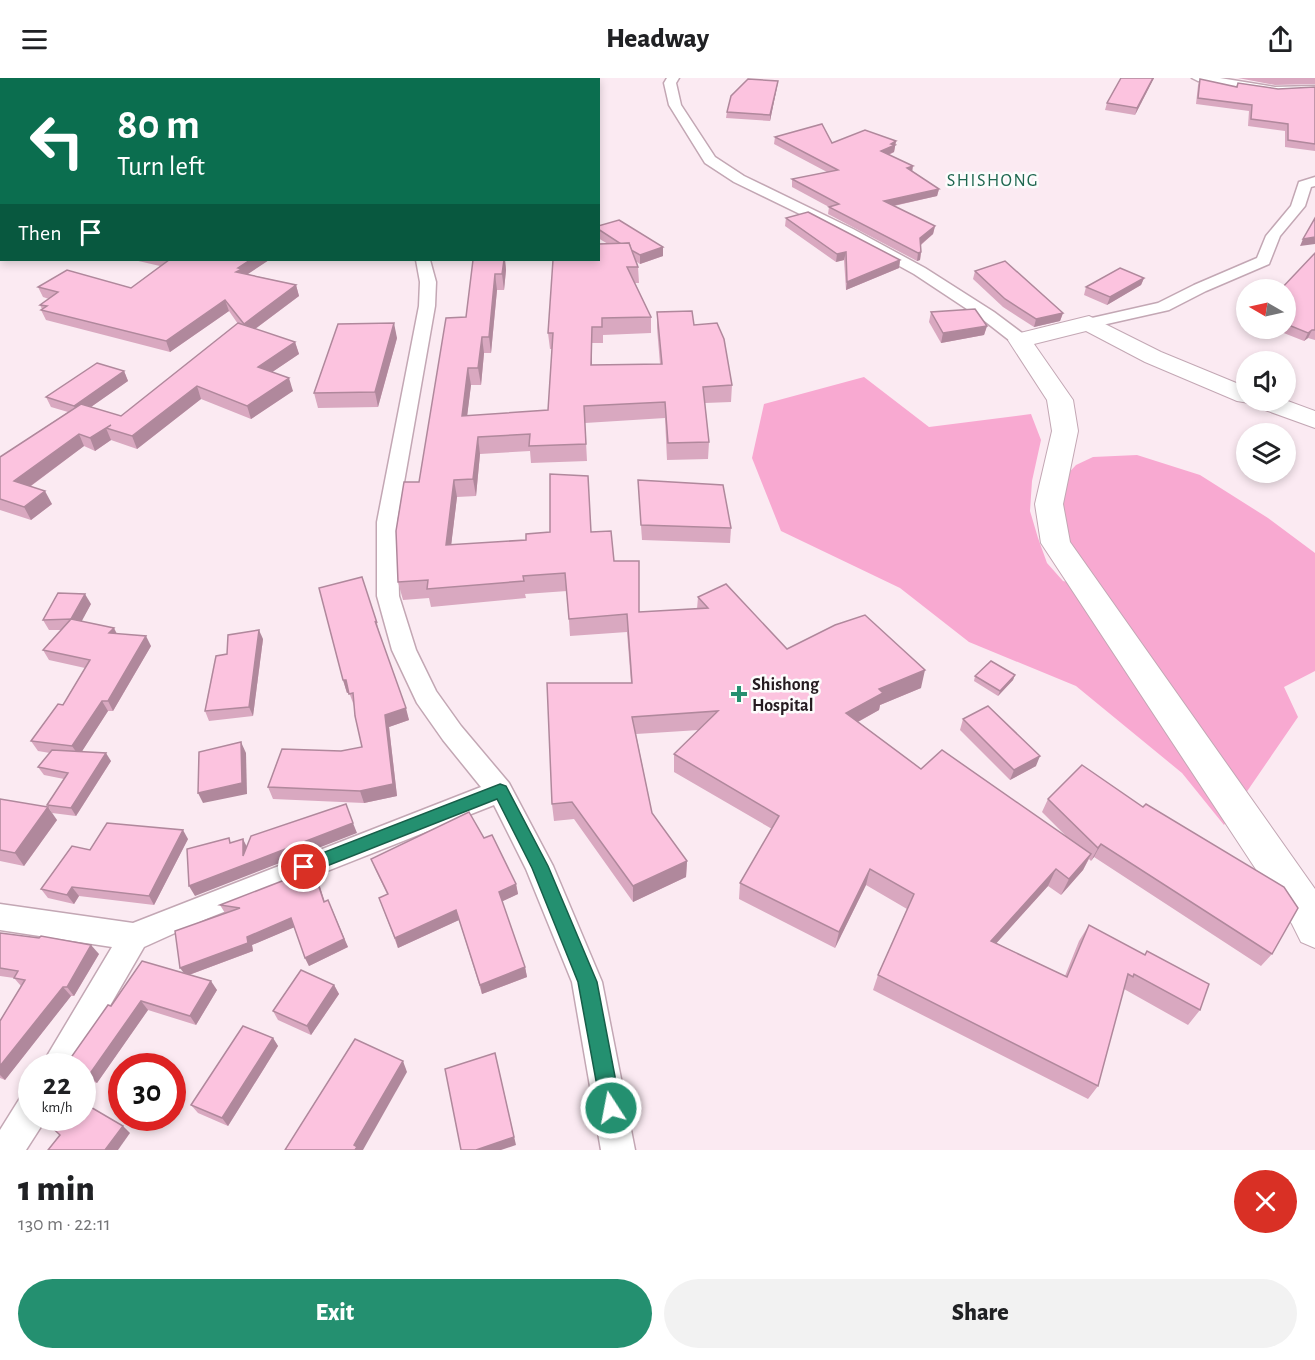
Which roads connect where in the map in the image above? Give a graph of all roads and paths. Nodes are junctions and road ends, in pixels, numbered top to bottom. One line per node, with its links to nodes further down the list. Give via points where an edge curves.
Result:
1 (673, 78): 7 (street, via 670,83 675,105 710,160 936,279)
2 (1198, 78): 3 (street, via 1275,90)
3 (1315, 89)
4 (1315, 181): 6 (street, via 1304,185 1299,208 1273,235 1264,261 1163,307)
5 (423, 261): 11 (street, via 428,282 427,306 387,522 388,596 404,650 426,696)
6 (1089, 323): 7 (street); 8 (street, via 1153,357)
7 (1020, 340): 13 (street, via 1060,400 1065,431 1048,504 1056,543 1252,829)
8 (1236, 392)
9 (1290, 411): 10 (street)
10 (1315, 420)
11 (500, 791): 14 (street); 18 (street, via 540,866 587,982)
12 (0, 917): 14 (street)
13 (1315, 929)
14 (134, 937): 15 (street)
15 (65, 1053)
16 (19, 1131): 17 (street)
17 (8, 1150)
18 (618, 1150)

